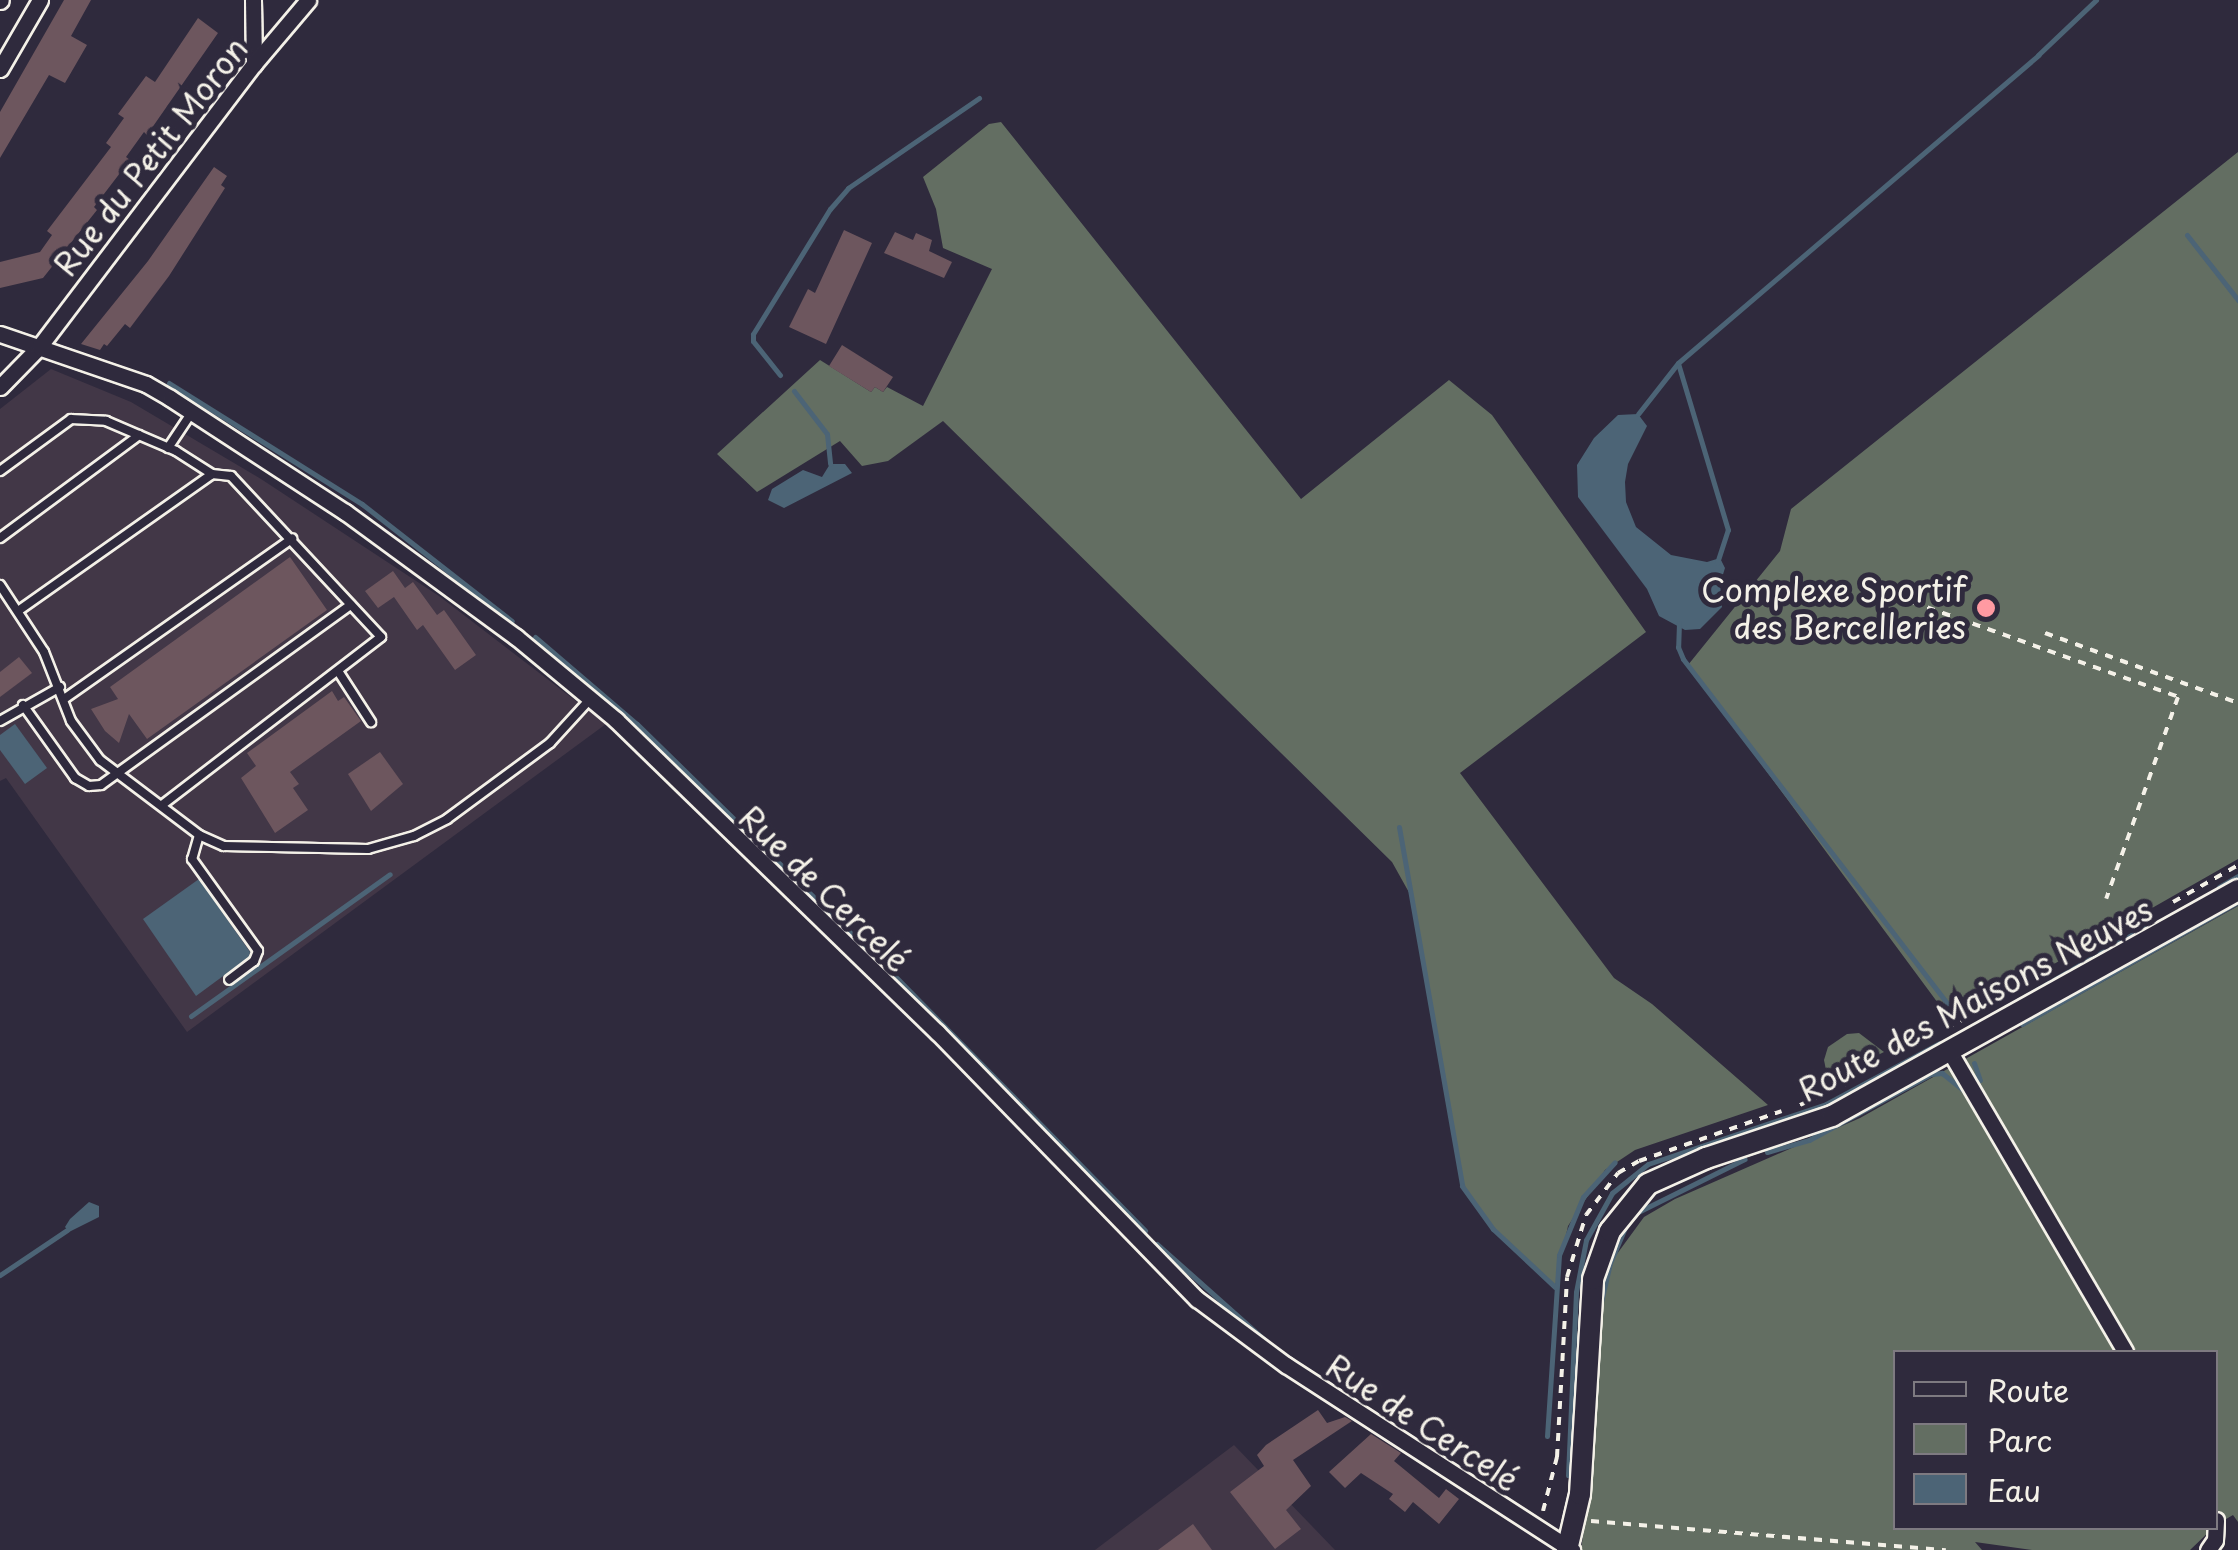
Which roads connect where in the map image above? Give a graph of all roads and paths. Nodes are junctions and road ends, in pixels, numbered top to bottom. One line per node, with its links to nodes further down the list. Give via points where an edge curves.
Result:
1 (40, 0): 5 (street)
2 (253, 0): 4 (street)
3 (308, 0): 4 (street, Rue du Petit Moron)
4 (254, 64): 7 (street, Rue du Petit Moron)
5 (0, 69)
6 (0, 334): 7 (street, Rue de Cercelé)
7 (39, 347): 8 (street, Rue du Petit Moron); 9 (street, Rue de Cercelé, via 146,384)
8 (0, 388)
9 (192, 412): 11 (lane); 24 (street, Rue de Cercelé, via 393,546)
10 (138, 435): 11 (lane); 12 (lane, via 106,420 72,419); 14 (lane)
11 (168, 448): 13 (lane)
12 (0, 472)
13 (212, 474): 15 (lane, via 231,476); 19 (lane)
14 (0, 538)
15 (292, 539): 18 (lane); 26 (lane)
16 (0, 585): 19 (lane)
17 (1867, 586): 25 (path)
18 (351, 605): 21 (lane, via 381,637); 31 (lane)
19 (18, 611): 23 (lane)
20 (2046, 633): 22 (path)
21 (338, 671): 30 (lane); 32 (lane)
22 (2183, 683): 25 (path); 27 (path)
23 (60, 687): 26 (lane); 28 (lane)
24 (592, 697): 33 (lane, via 550,744 414,836 368,849 274,849 224,846); 40 (street, Rue de Cercelé, via 937,1032 1197,1299 1286,1365)
25 (2178, 697): 35 (path)
26 (64, 699): 31 (lane, via 70,721)
27 (2238, 703)
28 (23, 704): 29 (lane); 31 (lane, via 75,778 100,785)
29 (0, 721)
30 (371, 722)
31 (118, 774): 32 (lane)
32 (161, 806): 33 (lane)
33 (199, 835): 36 (lane, via 192,859 258,951)
34 (2238, 890): 37 (street, Route des Maisons Neuves)
35 (2106, 898)
36 (229, 980)
37 (1950, 1052): 38 (street); 39 (street, Route des Maisons Neuves, via 1832,1116 1674,1170 1627,1205 1593,1279)
38 (2124, 1350)
39 (1577, 1519): 40 (street, Route des Maisons Neuves); 41 (path)
40 (1569, 1549)
41 (1946, 1550)

